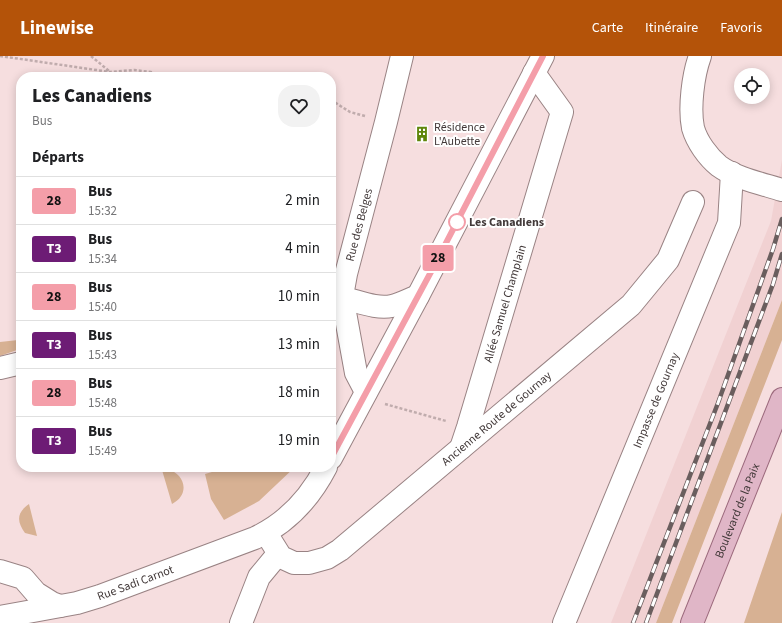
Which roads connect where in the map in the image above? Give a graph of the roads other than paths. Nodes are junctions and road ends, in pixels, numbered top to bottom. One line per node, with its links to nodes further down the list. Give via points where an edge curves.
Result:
1 (402, 56): 7 (street, Rue des Belges, via 346,274)
2 (700, 56): 4 (street, via 696,68 692,105 694,129 703,149 719,166)
3 (539, 65): 8 (street); 14 (street, Allée Samuel Champlain, via 562,112)
4 (737, 175): 5 (street); 25 (street, Impasse de Gournay, via 729,223)
5 (782, 190)
6 (692, 202): 14 (street, Ancienne Route de Gournay, via 668,260 631,305)
7 (336, 296): 8 (street, via 377,306 392,306); 11 (street, Rue des Belges, via 356,373)
8 (418, 296): 11 (street)
9 (16, 364): 10 (street)
10 (0, 368)
11 (366, 392): 13 (street)
12 (782, 399): 26 (main road, Boulevard de la Paix)
13 (336, 449)
14 (460, 449): 17 (street, Ancienne Route de Gournay, via 340,550 327,558 309,563 294,563)
15 (323, 472): 16 (street, Rue Sadi Carnot, via 313,490 300,505 286,519)
16 (266, 532): 17 (street); 22 (street, Rue Sadi Carnot, via 119,590)
17 (278, 554): 24 (street, via 259,577)
18 (0, 556): 20 (street)
19 (0, 571): 20 (street)
20 (23, 578): 21 (street); 22 (street, via 36,593)
21 (0, 582)
22 (60, 606): 23 (street, Rue Sadi Carnot)
23 (0, 617)
24 (241, 623)
25 (564, 623)
26 (692, 623)

